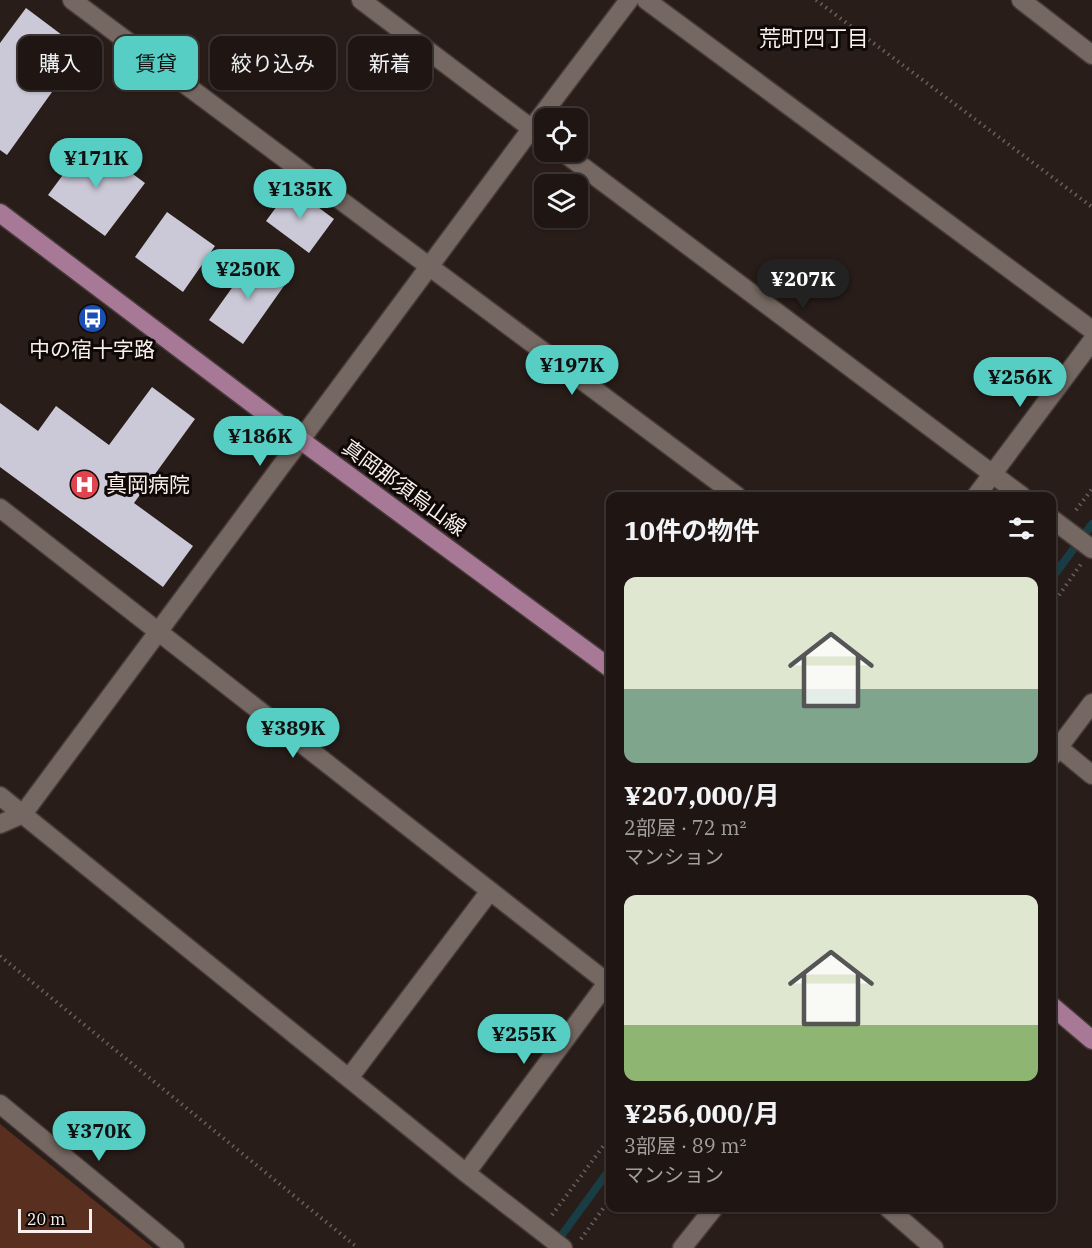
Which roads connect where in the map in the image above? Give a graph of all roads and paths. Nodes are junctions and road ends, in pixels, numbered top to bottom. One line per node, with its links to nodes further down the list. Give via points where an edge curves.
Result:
1 (72, 0): 14 (street)
2 (361, 0): 9 (street)
3 (630, 0): 8 (street)
4 (646, 0): 15 (street)
5 (816, 0): 12 (path)
6 (1021, 0): 7 (street)
7 (1092, 55)
8 (555, 108)
9 (534, 130)
10 (534, 138): 14 (street)
11 (576, 162): 18 (street)
12 (1092, 207)
13 (0, 213): 17 (main road, 真岡那須烏山線)
14 (428, 267): 17 (street); 20 (street)
15 (1092, 330)
16 (1092, 341): 18 (street)
17 (302, 441): 28 (street); 29 (main road, 真岡那須烏山線)
18 (993, 475): 21 (street); 22 (street)
19 (1092, 489): 24 (path)
20 (732, 492)
21 (979, 492)
22 (1016, 492)
23 (0, 508): 28 (street)
24 (1074, 513)
25 (1056, 522): 26 (street)
26 (1088, 553): 27 (path)
27 (1056, 599)
28 (160, 632): 35 (street); 37 (street)
29 (606, 665)
30 (1092, 703): 31 (street)
31 (1056, 751)
32 (1056, 753): 33 (street)
33 (1092, 775)
34 (0, 796): 35 (street)
35 (23, 814): 36 (street); 43 (street)
36 (0, 824)
37 (490, 891): 39 (street); 43 (street)
38 (0, 956): 53 (path)
39 (606, 979)
40 (606, 985): 46 (street)
41 (1056, 1009): 42 (main road)
42 (1092, 1040)
43 (350, 1078): 46 (street)
44 (0, 1104): 52 (street)
45 (606, 1143): 50 (path)
46 (466, 1173): 50 (street)
47 (606, 1204): 51 (path)
48 (711, 1212): 55 (street)
49 (893, 1212): 56 (street)
50 (546, 1226): 54 (street)
51 (580, 1240)
52 (175, 1248)
53 (358, 1248)
54 (563, 1248)
55 (682, 1248)
56 (934, 1248)

